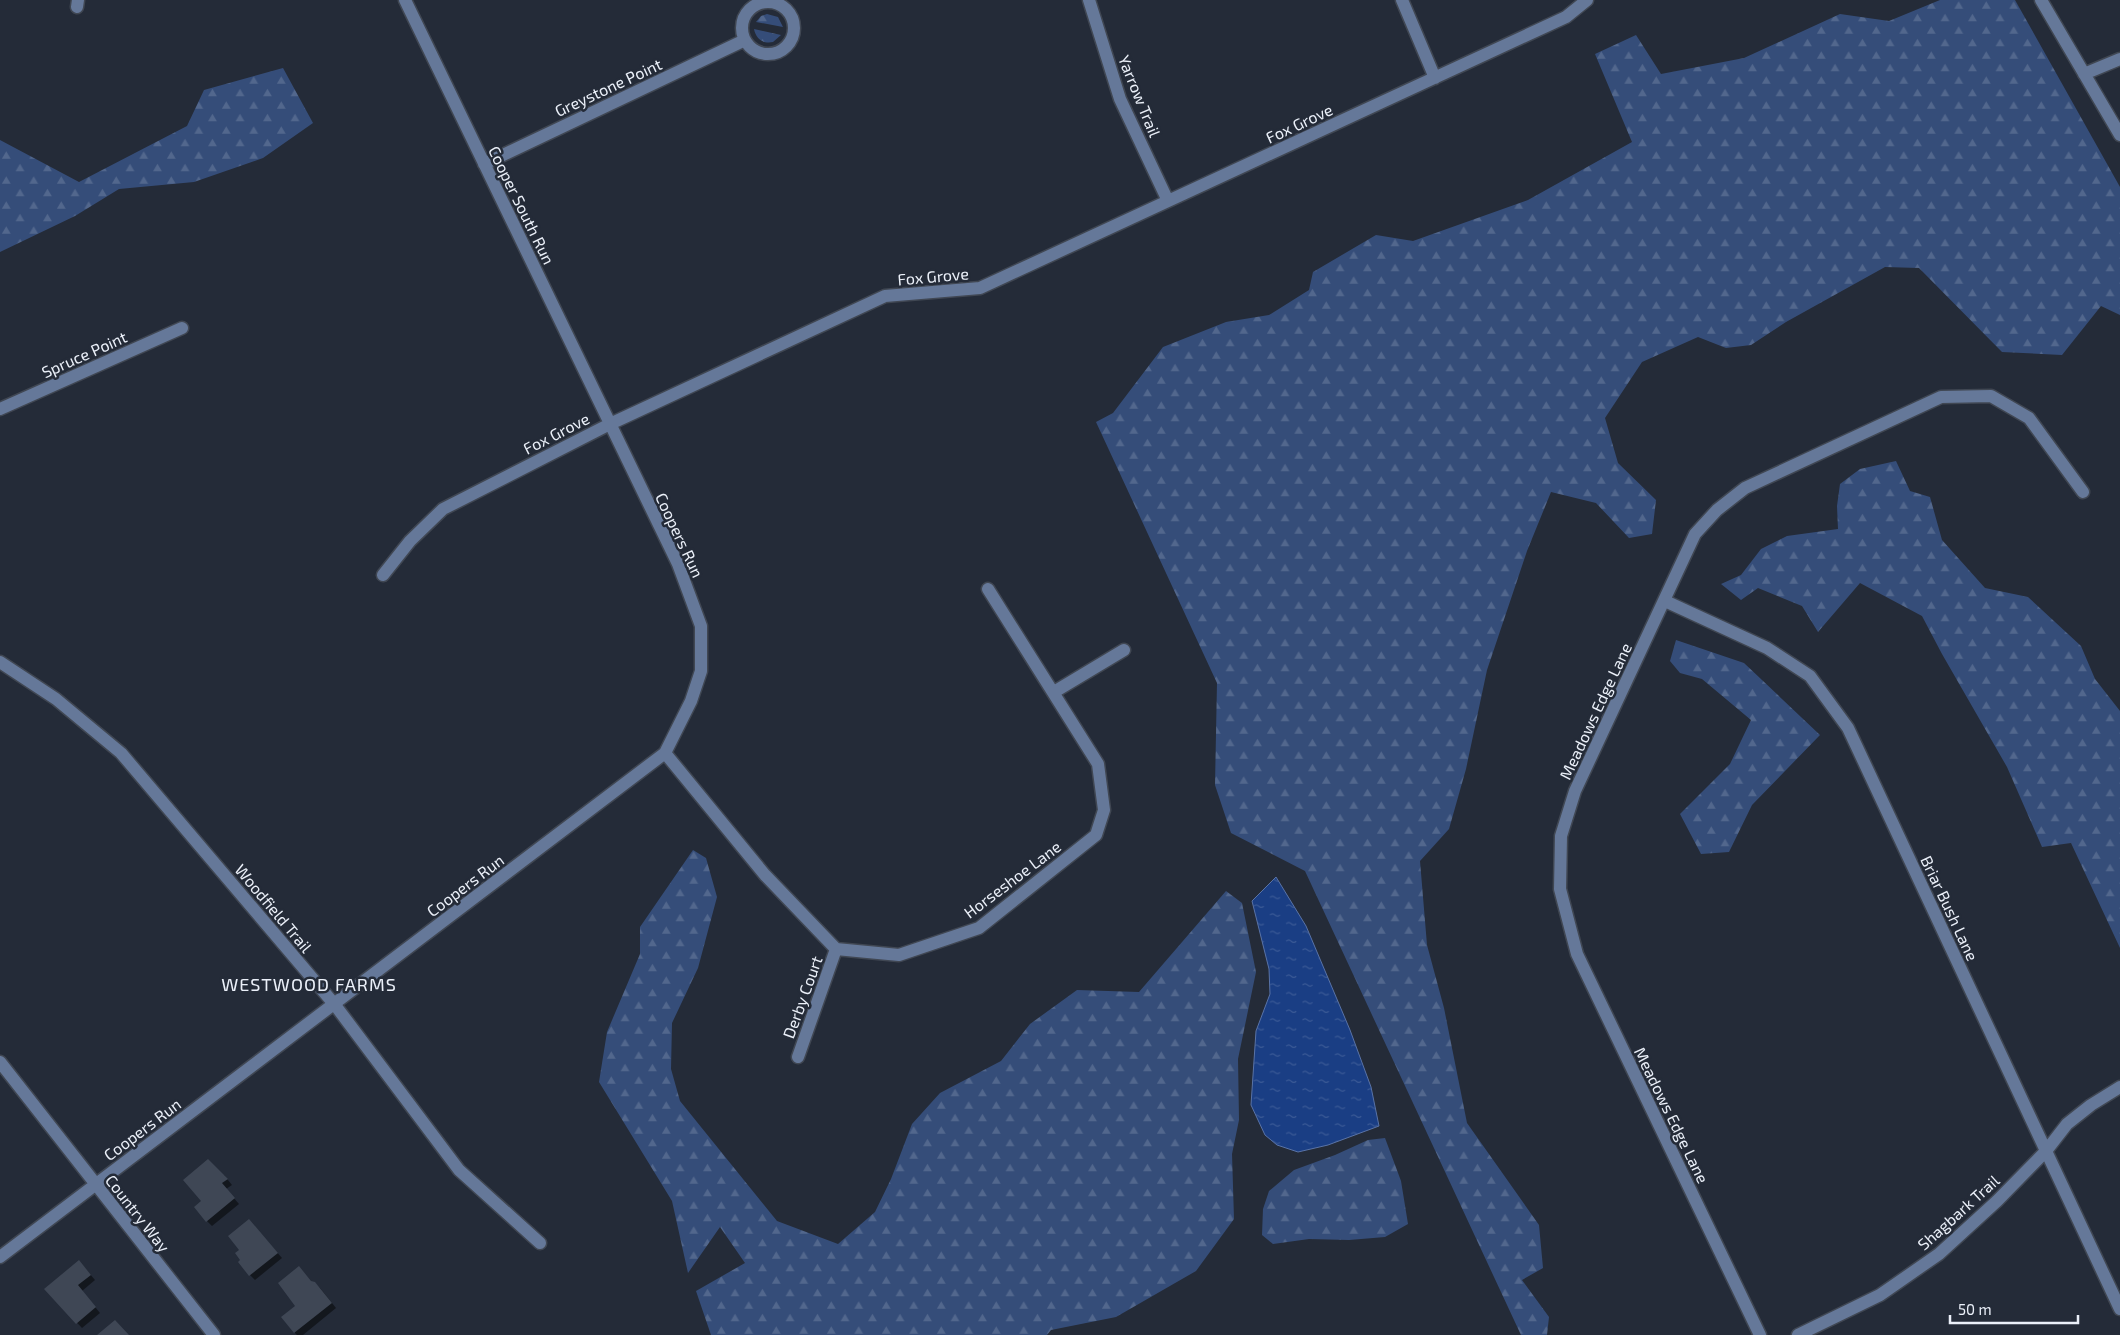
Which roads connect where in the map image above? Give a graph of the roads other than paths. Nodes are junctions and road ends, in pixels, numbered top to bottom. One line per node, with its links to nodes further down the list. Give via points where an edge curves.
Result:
1 (405, 0): 11 (street, Cooper South Run)
2 (1089, 0): 12 (street, Yarrow Trail, via 1120,99)
3 (1402, 0): 9 (street)
4 (1587, 0): 9 (street, Fox Grove, via 1566,17)
5 (2041, 0): 8 (street)
6 (745, 40): 6 (street, via 742,28 745,16 759,4 778,4 792,17 793,35 783,50 759,53); 11 (street, Greystone Point)
7 (2120, 59): 8 (street)
8 (2084, 74): 10 (street)
9 (1435, 78): 12 (street, Fox Grove)
10 (2120, 135)
11 (484, 164): 15 (street, Cooper South Run)
12 (1168, 201): 15 (street, Fox Grove, via 980,288 884,296)
13 (182, 328): 14 (street, Spruce Point)
14 (0, 409)
15 (610, 424): 17 (street, Fox Grove, via 444,509 410,541); 23 (street, Coopers Run, via 678,564 701,626 701,671 691,701)
16 (2083, 492): 19 (street, Meadows Edge Lane, via 2029,418 1991,396 1942,397 1745,488 1717,510 1695,534)
17 (383, 575)
18 (988, 589): 22 (street, Horseshoe Lane)
19 (1665, 601): 29 (street, Briar Bush Lane, via 1767,648 1810,676 1848,728); 35 (street, Meadows Edge Lane, via 1576,790 1561,836 1560,889 1577,954)
20 (1124, 650): 22 (street)
21 (0, 662): 25 (street, Woodfield Trail, via 56,699 121,753)
22 (1054, 692): 24 (street, Horseshoe Lane, via 1098,764 1104,810 1096,835 979,928 899,955)
23 (665, 753): 24 (street, via 765,875); 25 (street, Coopers Run)
24 (836, 949): 26 (street, Derby Court)
25 (335, 1005): 30 (street, Coopers Run); 31 (street, Woodfield Trail, via 459,1170)
26 (798, 1057)
27 (0, 1062): 30 (street, Country Way)
28 (2120, 1087): 29 (street, Shagbark Trail, via 2067,1124)
29 (2046, 1151): 33 (street, Briar Bush Lane); 36 (street, Shagbark Trail, via 1939,1254 1880,1295)
30 (95, 1184): 32 (street, Coopers Run); 34 (street, Country Way)
31 (540, 1243)
32 (0, 1257)
33 (2120, 1309)
34 (214, 1335)
35 (1760, 1335)
36 (1798, 1335)

